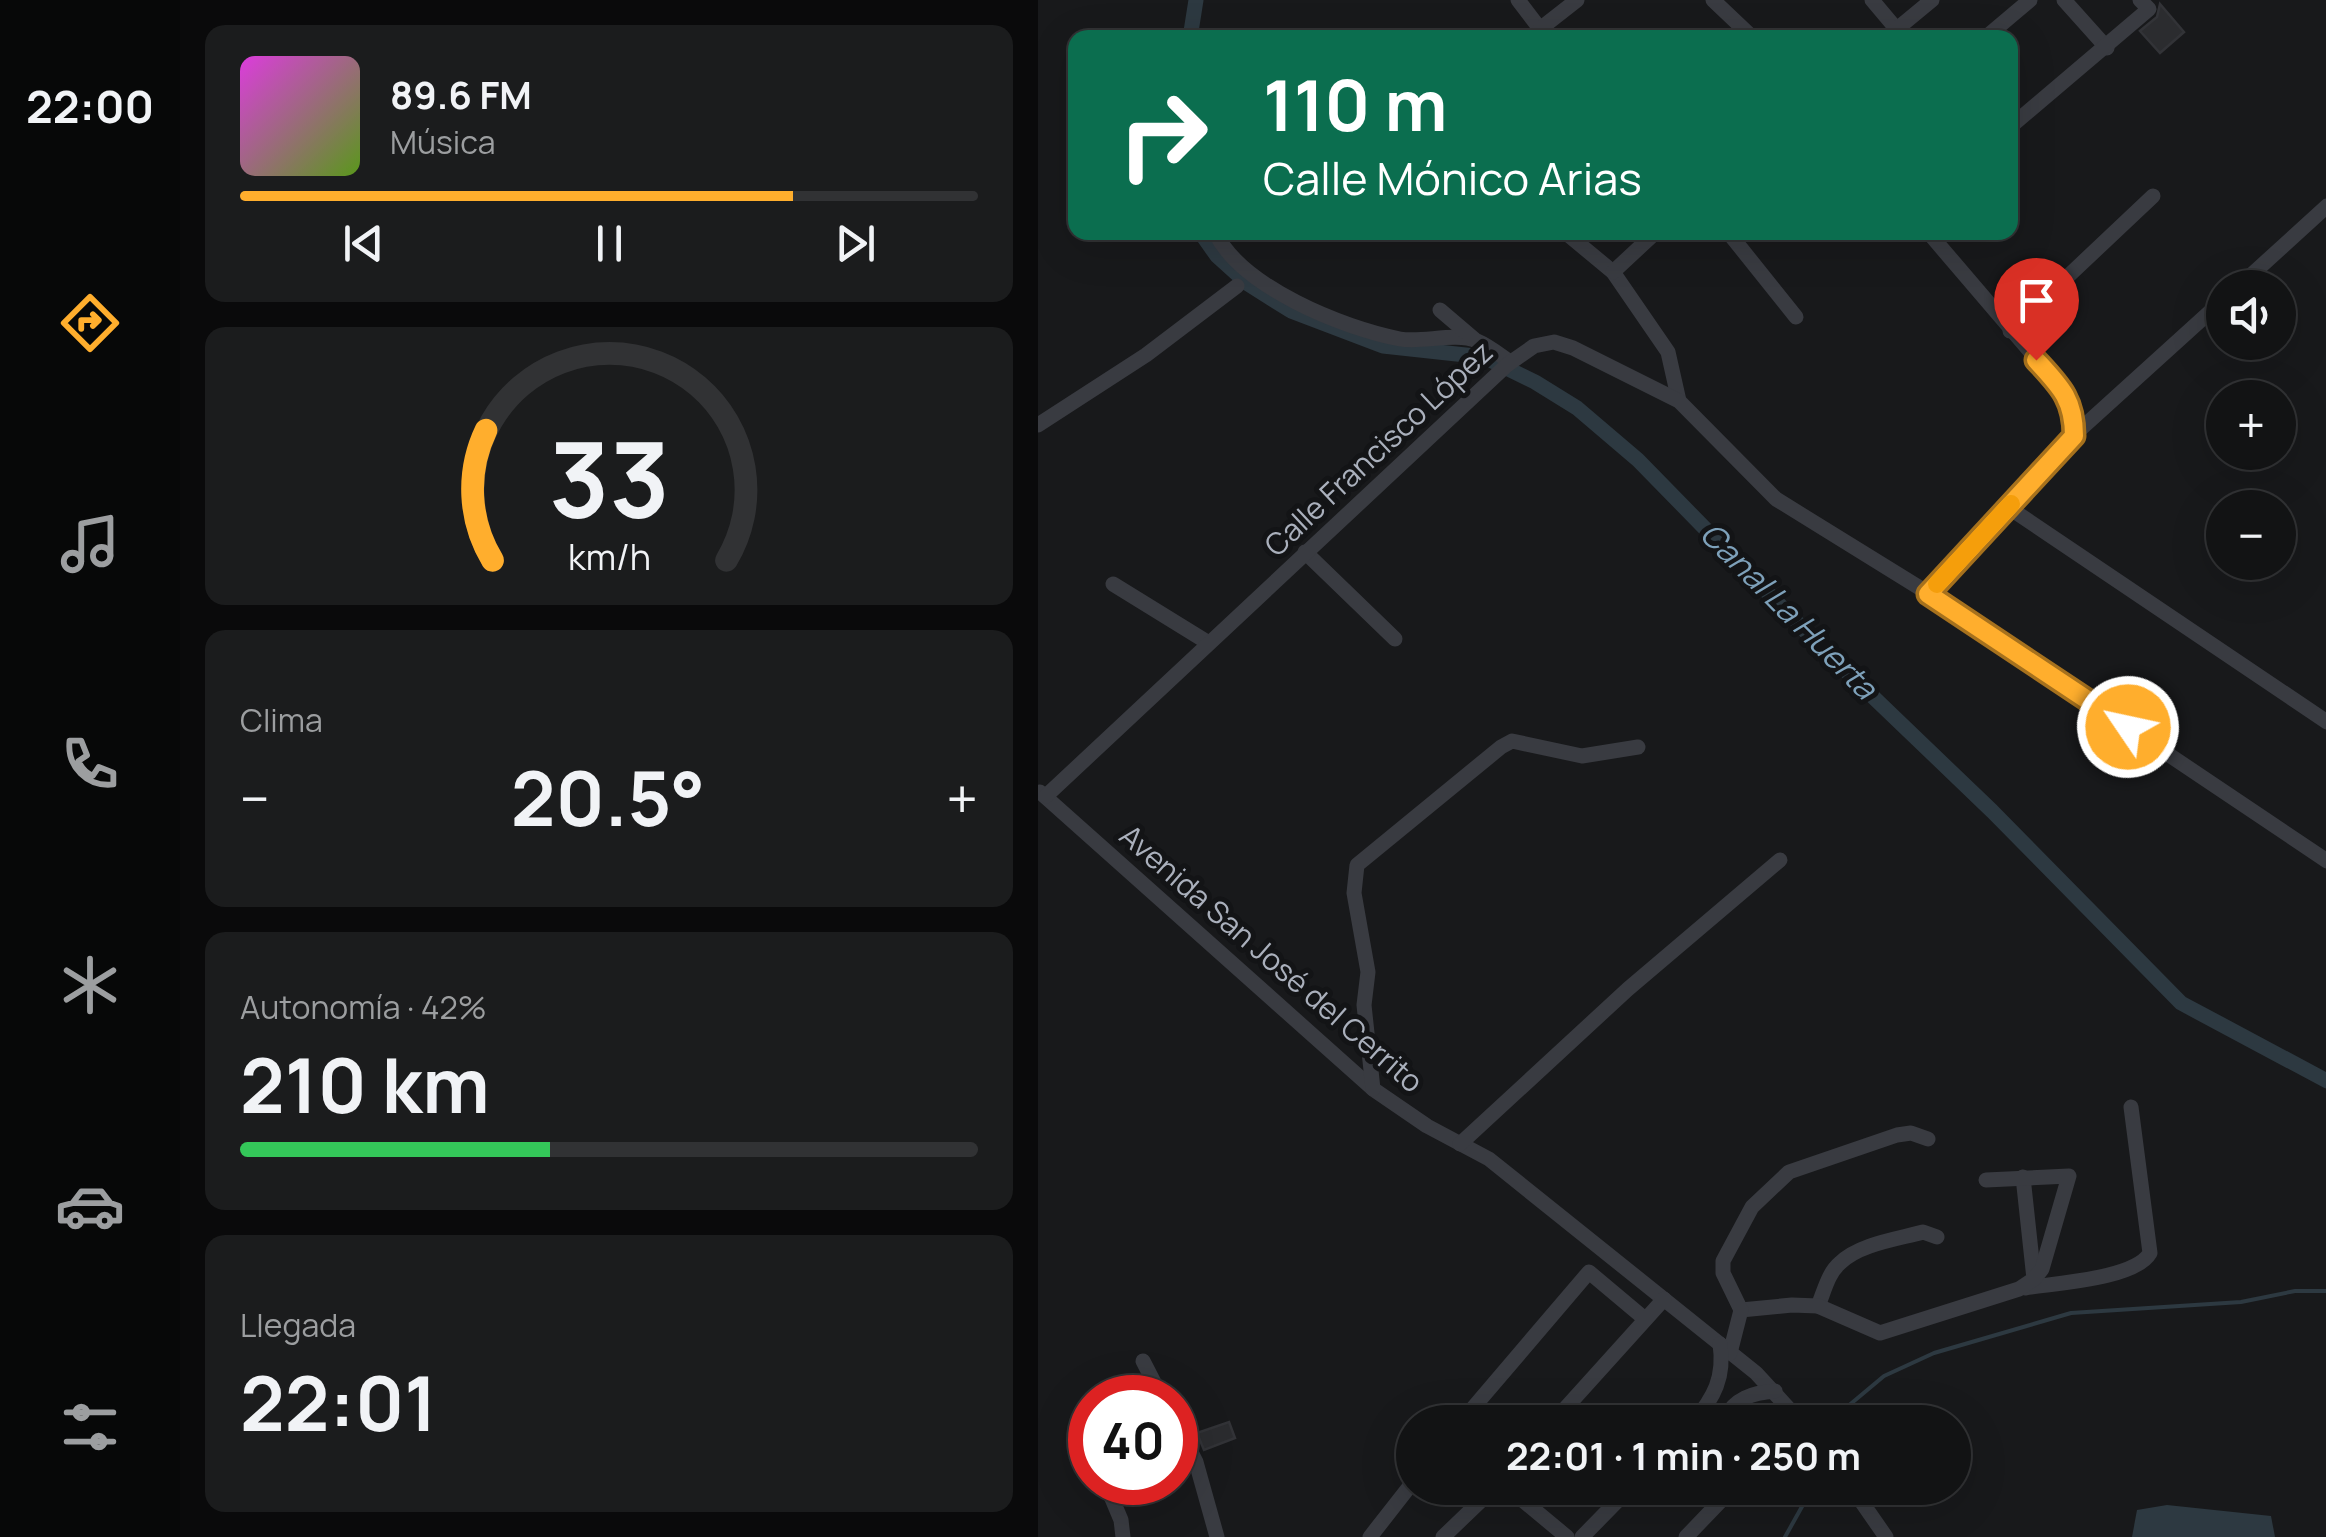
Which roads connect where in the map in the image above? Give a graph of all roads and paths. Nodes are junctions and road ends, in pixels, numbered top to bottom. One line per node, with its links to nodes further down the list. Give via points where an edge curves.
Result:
1 (1518, 0): 9 (street)
2 (1577, 0): 10 (street)
3 (1714, 0): 11 (street)
4 (1872, 0): 12 (street)
5 (1932, 0): 13 (street)
6 (2030, 0): 14 (street)
7 (2064, 0): 15 (street)
8 (2145, 4): 15 (street)
9 (1541, 30)
10 (1546, 30)
11 (1745, 30)
12 (1893, 30)
13 (1901, 30)
14 (1995, 30)
15 (2107, 48): 16 (street)
16 (2018, 120)
17 (2153, 196): 30 (street)
18 (2326, 206): 24 (street)
19 (1220, 240): 31 (street, via 1264,284 1352,326 1404,340)
20 (1573, 240): 25 (street)
21 (1647, 240): 25 (street)
22 (1734, 240): 29 (street)
23 (1935, 240): 30 (street)
24 (2257, 270)
25 (1613, 272): 33 (street, via 1668,352)
26 (1236, 286): 34 (street)
27 (1440, 310): 31 (street)
28 (2206, 316): 35 (street)
29 (1796, 317)
30 (2010, 331): 35 (street, via 2063,390 2074,412)
31 (1474, 339): 32 (street)
32 (1506, 365): 33 (street, Calle Francisco López, via 1534,346 1554,342); 37 (street, Calle Francisco López)
33 (1679, 401): 39 (street, Calle Francisco López, via 1776,498)
34 (1038, 425)
35 (2074, 436): 36 (street)
36 (2008, 507): 39 (street); 42 (street)
37 (1305, 552): 40 (street); 41 (street, Calle Francisco López)
38 (1113, 584): 41 (street)
39 (1928, 594): 46 (street, Calle Francisco López)
40 (1394, 639)
41 (1207, 642): 44 (street, Calle Francisco López)
42 (2326, 722)
43 (1638, 747): 47 (street, via 1582,756 1512,742 1357,865)
44 (1042, 794): 47 (street, Avenida San José del Cerrito)
45 (1780, 860): 50 (street)
46 (2326, 861)
47 (1373, 1089): 50 (street, Avenida San José del Cerrito)
48 (2131, 1107): 55 (street, via 2150,1253 2144,1263)
49 (1928, 1139): 58 (street, via 1898,1135 1789,1172 1752,1206 1723,1261)
50 (1460, 1144): 56 (street, Avenida San José del Cerrito, via 1489,1159)
51 (2023, 1178): 52 (street); 54 (street); 54 (street, via 2070,1176)
52 (1986, 1180)
53 (1936, 1237): 57 (street, via 1924,1232 1841,1261)
54 (2034, 1279): 55 (street)
55 (2019, 1290): 57 (street, via 1880,1333)
56 (1664, 1299): 59 (street); 60 (street, Avenida San José del Cerrito)
57 (1818, 1306): 58 (street)
58 (1741, 1310): 60 (street)
59 (1645, 1318): 64 (street, via 1589,1272); 65 (street)
60 (1725, 1349): 63 (street, Avenida San José del Cerrito); 66 (street, via 1724,1368)
61 (1143, 1361): 62 (street)
62 (1150, 1375)
63 (1775, 1391): 67 (street); 68 (street, Avenida San José del Cerrito)
64 (1475, 1405)
65 (1568, 1405)
66 (1705, 1405)
67 (1731, 1405)
68 (1787, 1405)
69 (1198, 1469): 78 (street)
70 (1396, 1504): 79 (street)
71 (1115, 1505): 77 (street)
72 (1477, 1505): 80 (street)
73 (1528, 1505): 81 (street)
74 (1613, 1505): 82 (street)
75 (1717, 1505): 83 (street)
76 (1864, 1505): 84 (street)
77 (1123, 1537)
78 (1218, 1537)
79 (1370, 1537)
80 (1444, 1537)
81 (1566, 1537)
82 (1582, 1537)
83 (1686, 1537)
84 (1886, 1537)

